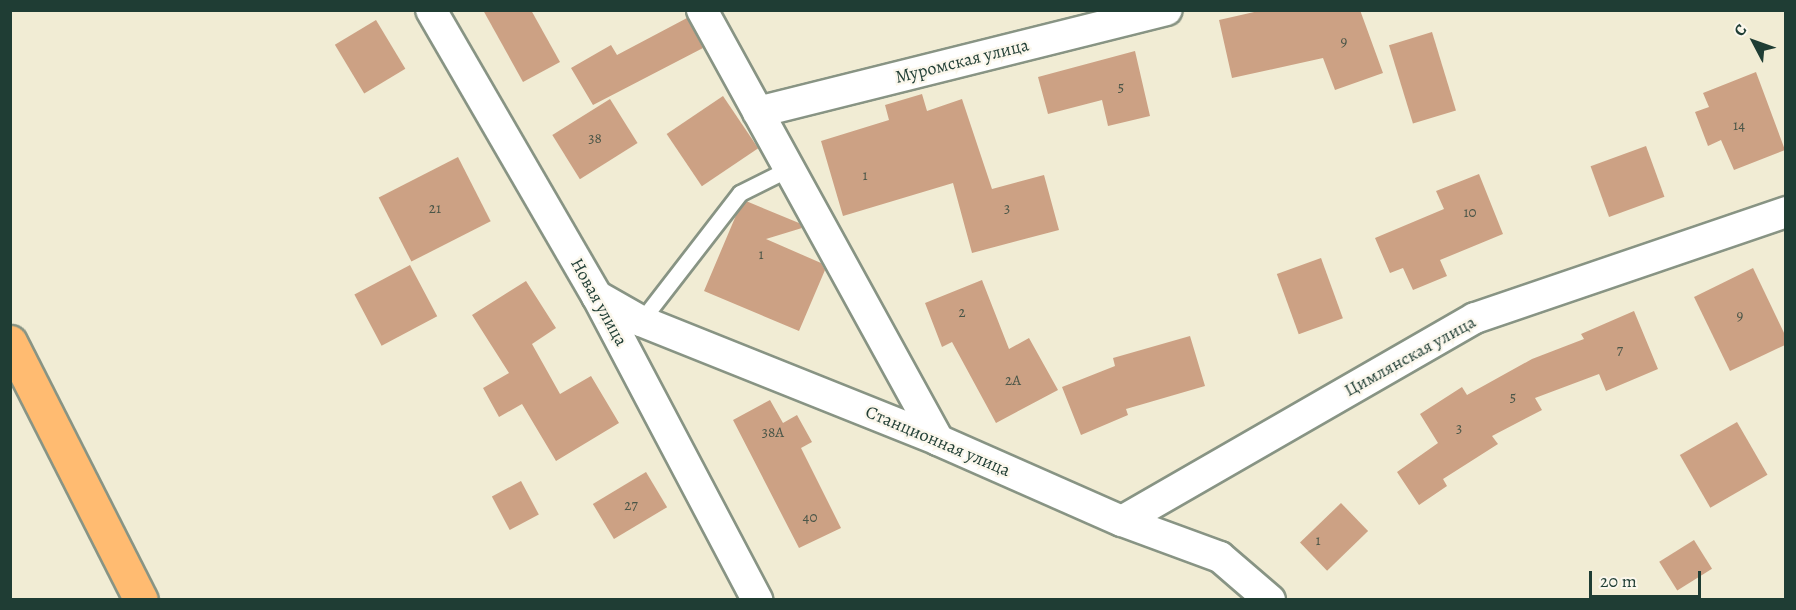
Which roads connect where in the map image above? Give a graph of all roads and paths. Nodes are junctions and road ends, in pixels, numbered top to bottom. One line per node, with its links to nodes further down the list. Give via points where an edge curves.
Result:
1 (431, 10): 7 (street, Новая улица)
2 (702, 10): 4 (street)
3 (1166, 10): 4 (street, Муромская улица)
4 (758, 112): 5 (street)
5 (790, 168): 8 (lane, via 740,193); 10 (street)
6 (1785, 212): 11 (street, Цимлянская улица, via 1475,318)
7 (597, 296): 8 (street, Станционная улица); 13 (street, Новая улица)
8 (641, 321): 10 (street, Станционная улица)
9 (10, 342): 12 (main road)
10 (938, 440): 11 (street, Станционная улица)
11 (1122, 521): 14 (street, Станционная улица, via 1220,557)
12 (141, 600)
13 (757, 600)
14 (1270, 600)

